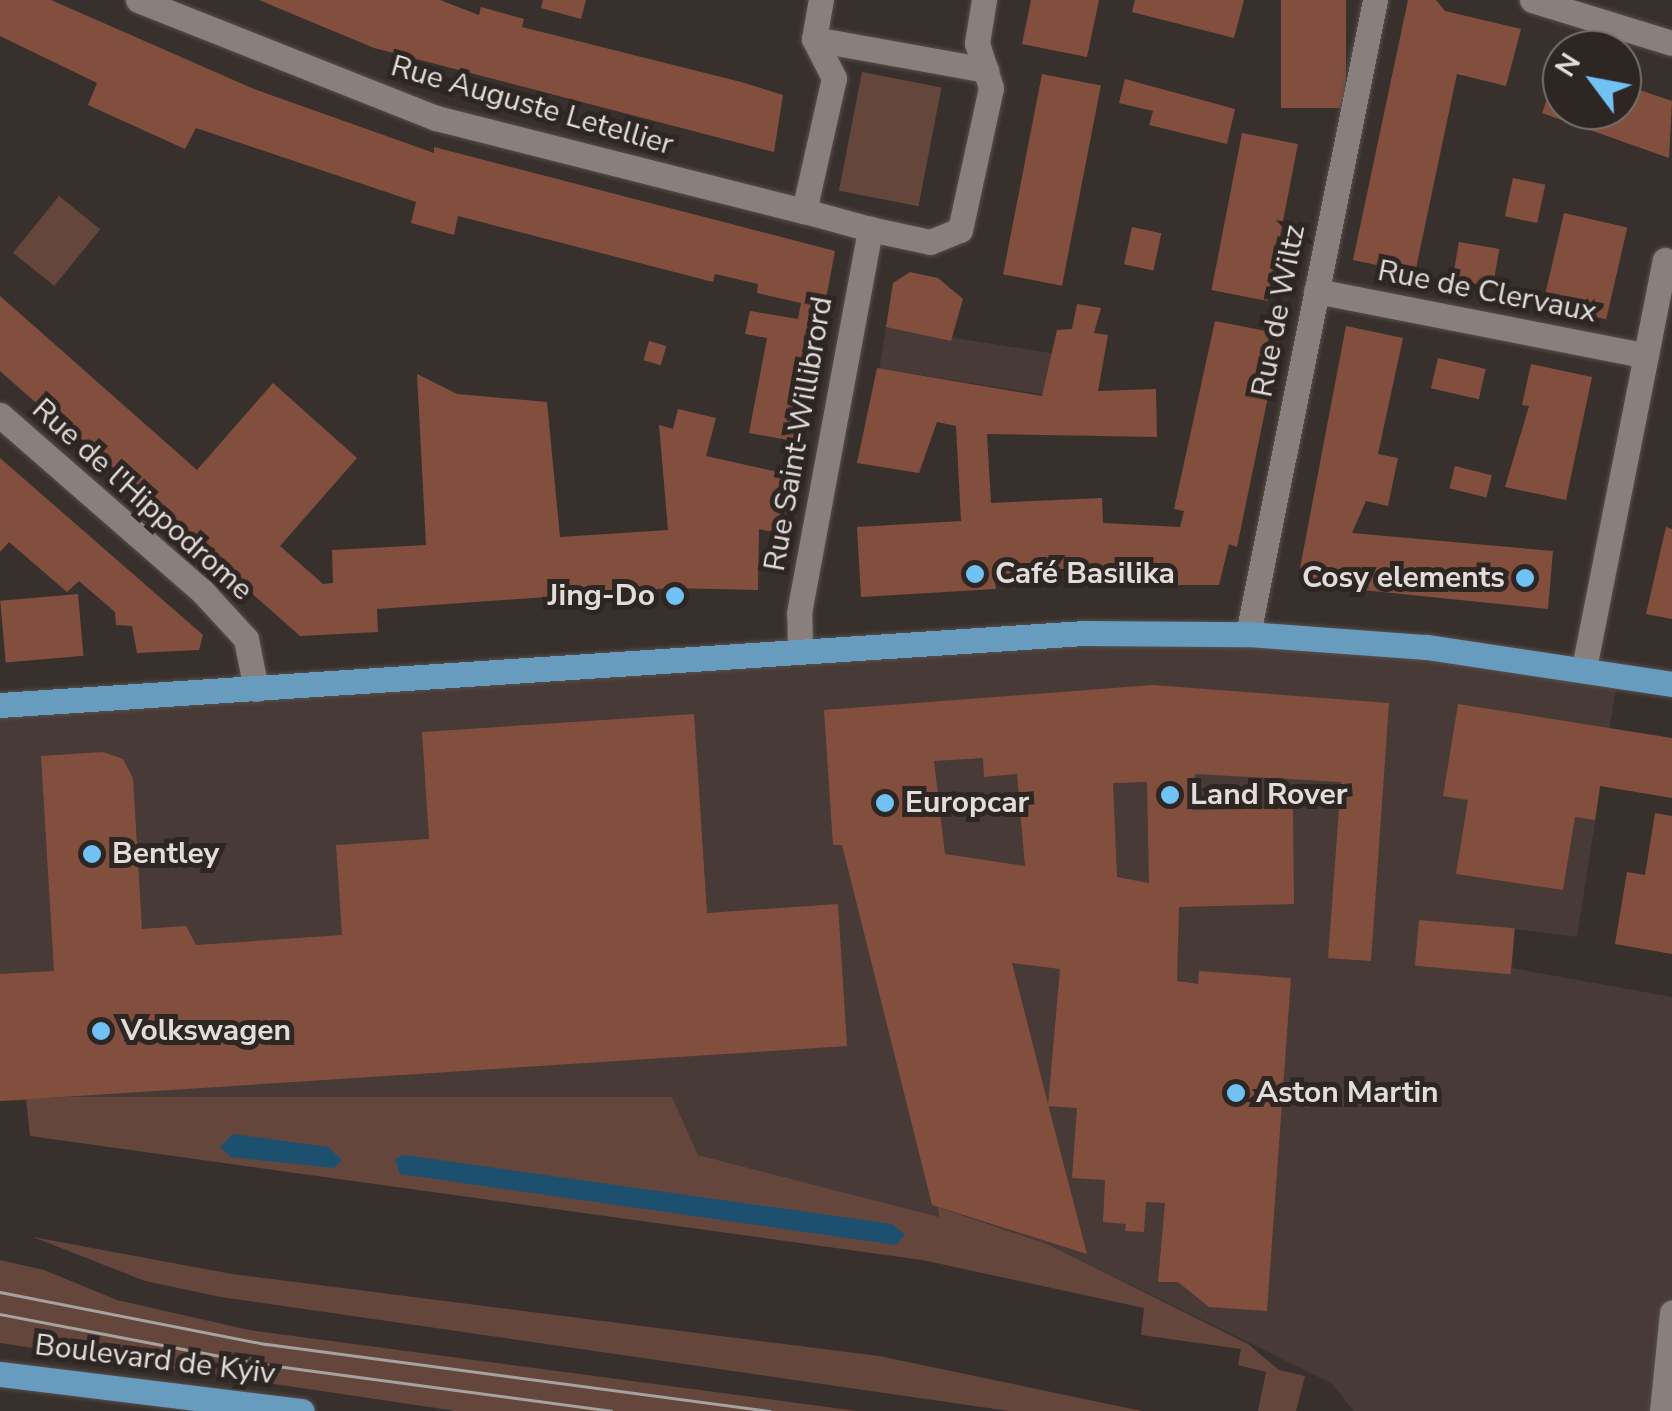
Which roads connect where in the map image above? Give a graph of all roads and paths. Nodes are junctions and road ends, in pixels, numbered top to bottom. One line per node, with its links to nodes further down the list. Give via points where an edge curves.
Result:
1 (138, 0): 9 (street, Rue Auguste Letellier, via 436,118)
2 (821, 0): 6 (street)
3 (984, 0): 8 (street, via 976,42)
4 (1375, 0): 12 (street, Rue de Wiltz)
5 (1532, 0): 7 (street)
6 (814, 38): 8 (street); 9 (street, via 834,78)
7 (1672, 42)
8 (986, 70): 10 (street, via 992,88 960,230 930,242)
9 (804, 211): 10 (street)
10 (870, 228): 16 (street, Rue Saint-Willibrord, via 799,614)
11 (1665, 260): 13 (street)
12 (1316, 291): 13 (street, Rue de Clervaux); 15 (street, Rue de Wiltz)
13 (1646, 356): 17 (street)
14 (0, 416): 19 (street, Rue de l'Hippodrome, via 202,591 246,639)
15 (1248, 634): 16 (main road, via 1086,633); 17 (main road, via 1428,646)
16 (800, 652): 19 (main road)
17 (1584, 668): 18 (main road)
18 (1672, 684)
19 (256, 689): 20 (main road)
20 (0, 705)
21 (1672, 1313): 24 (street)
22 (0, 1374): 23 (main road, Boulevard de Kyiv)
23 (302, 1411)
24 (1662, 1411)

